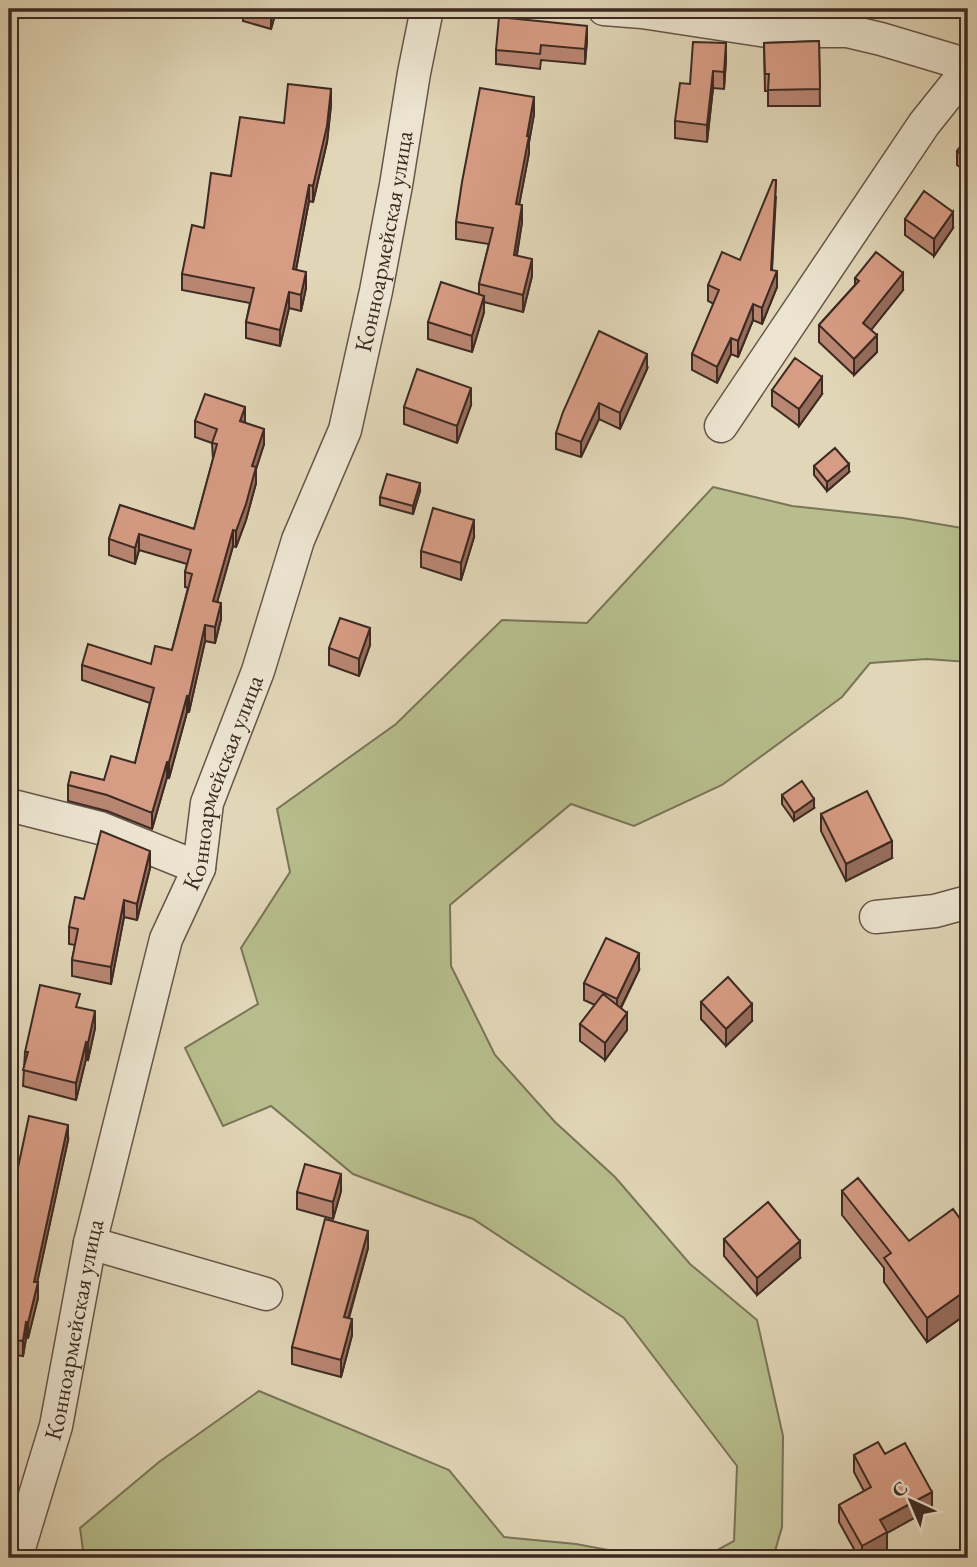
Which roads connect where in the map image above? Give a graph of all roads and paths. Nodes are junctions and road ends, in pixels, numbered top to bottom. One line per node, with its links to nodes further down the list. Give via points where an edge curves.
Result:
1 (427, 9): 6 (street, Конноармейская улица, via 379,278 345,430 298,540 258,671 207,803)
2 (604, 9): 3 (street, via 767,32 847,32)
3 (968, 67): 4 (street, via 924,124)
4 (721, 426)
5 (9, 805): 6 (street, via 100,828)
6 (199, 868): 9 (street, Конноармейская улица, via 166,939)
7 (968, 902): 8 (street, via 935,911)
8 (876, 917)
9 (90, 1242): 10 (street); 11 (street, Конноармейская улица, via 56,1426)
10 (267, 1293)
11 (16, 1558)

